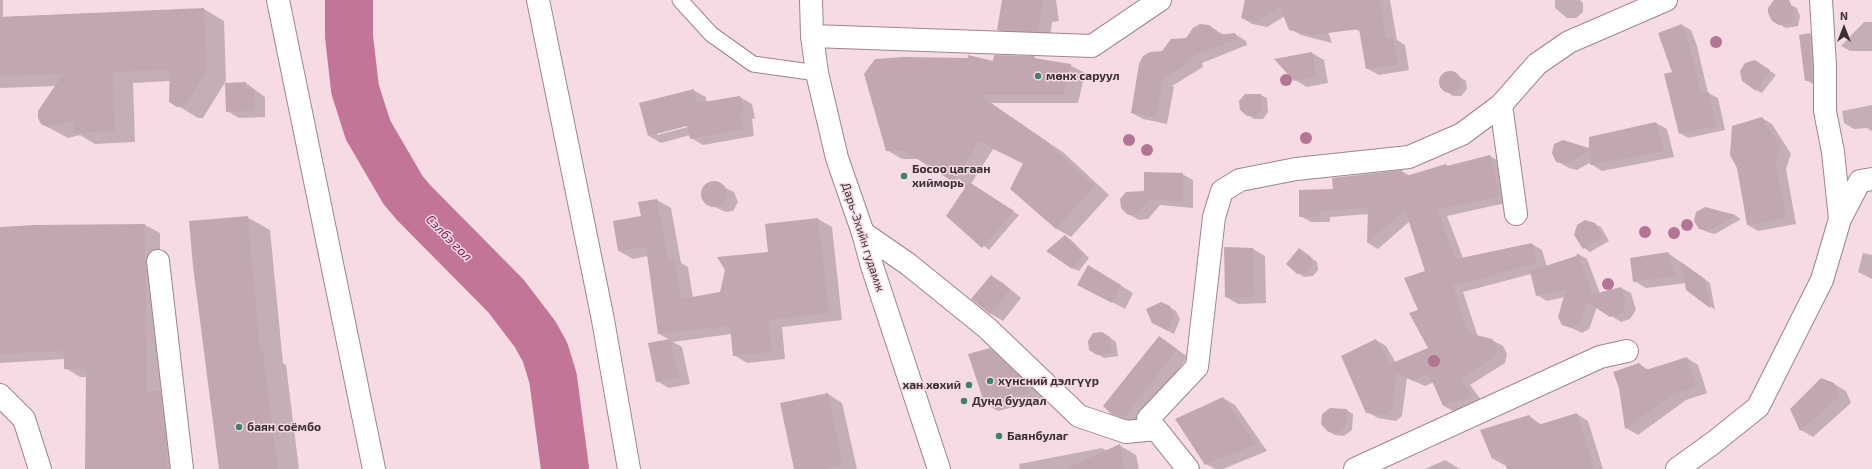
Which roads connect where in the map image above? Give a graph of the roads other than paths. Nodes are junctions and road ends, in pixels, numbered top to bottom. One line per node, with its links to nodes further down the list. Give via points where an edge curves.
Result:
1 (278, 0): 21 (street)
2 (538, 0): 22 (street, via 604,320)
3 (680, 0): 9 (lane, via 711,34 752,64)
4 (811, 0): 8 (street, Дарь-Эхийн гудамж)
5 (1160, 0): 8 (street, via 1092,46)
6 (1666, 0): 10 (street, via 1569,42 1537,64)
7 (1821, 0): 13 (street, via 1825,111 1834,152)
8 (812, 36): 9 (street, Дарь-Эхийн гудамж)
9 (817, 73): 14 (street, Дарь-Эхийн гудамж, via 837,158)
10 (1501, 105): 12 (street); 18 (street, via 1462,134 1408,157 1296,169 1240,180 1222,191 1214,217 1197,367 1148,420)
11 (1872, 179): 13 (street, via 1860,181)
12 (1516, 214)
13 (1840, 219): 26 (street, via 1822,280 1758,407)
14 (863, 232): 18 (street, via 908,264 987,328 1079,416 1126,432); 23 (street, Дарь-Эхийн гудамж)
15 (158, 261): 20 (street)
16 (1627, 351): 25 (street, via 1600,357)
17 (0, 395): 19 (street, via 24,419)
18 (1156, 429): 24 (street)
19 (40, 469)
20 (182, 469)
21 (374, 469)
22 (629, 469)
23 (939, 469)
24 (1188, 469)
25 (1355, 469)
26 (1677, 469)

